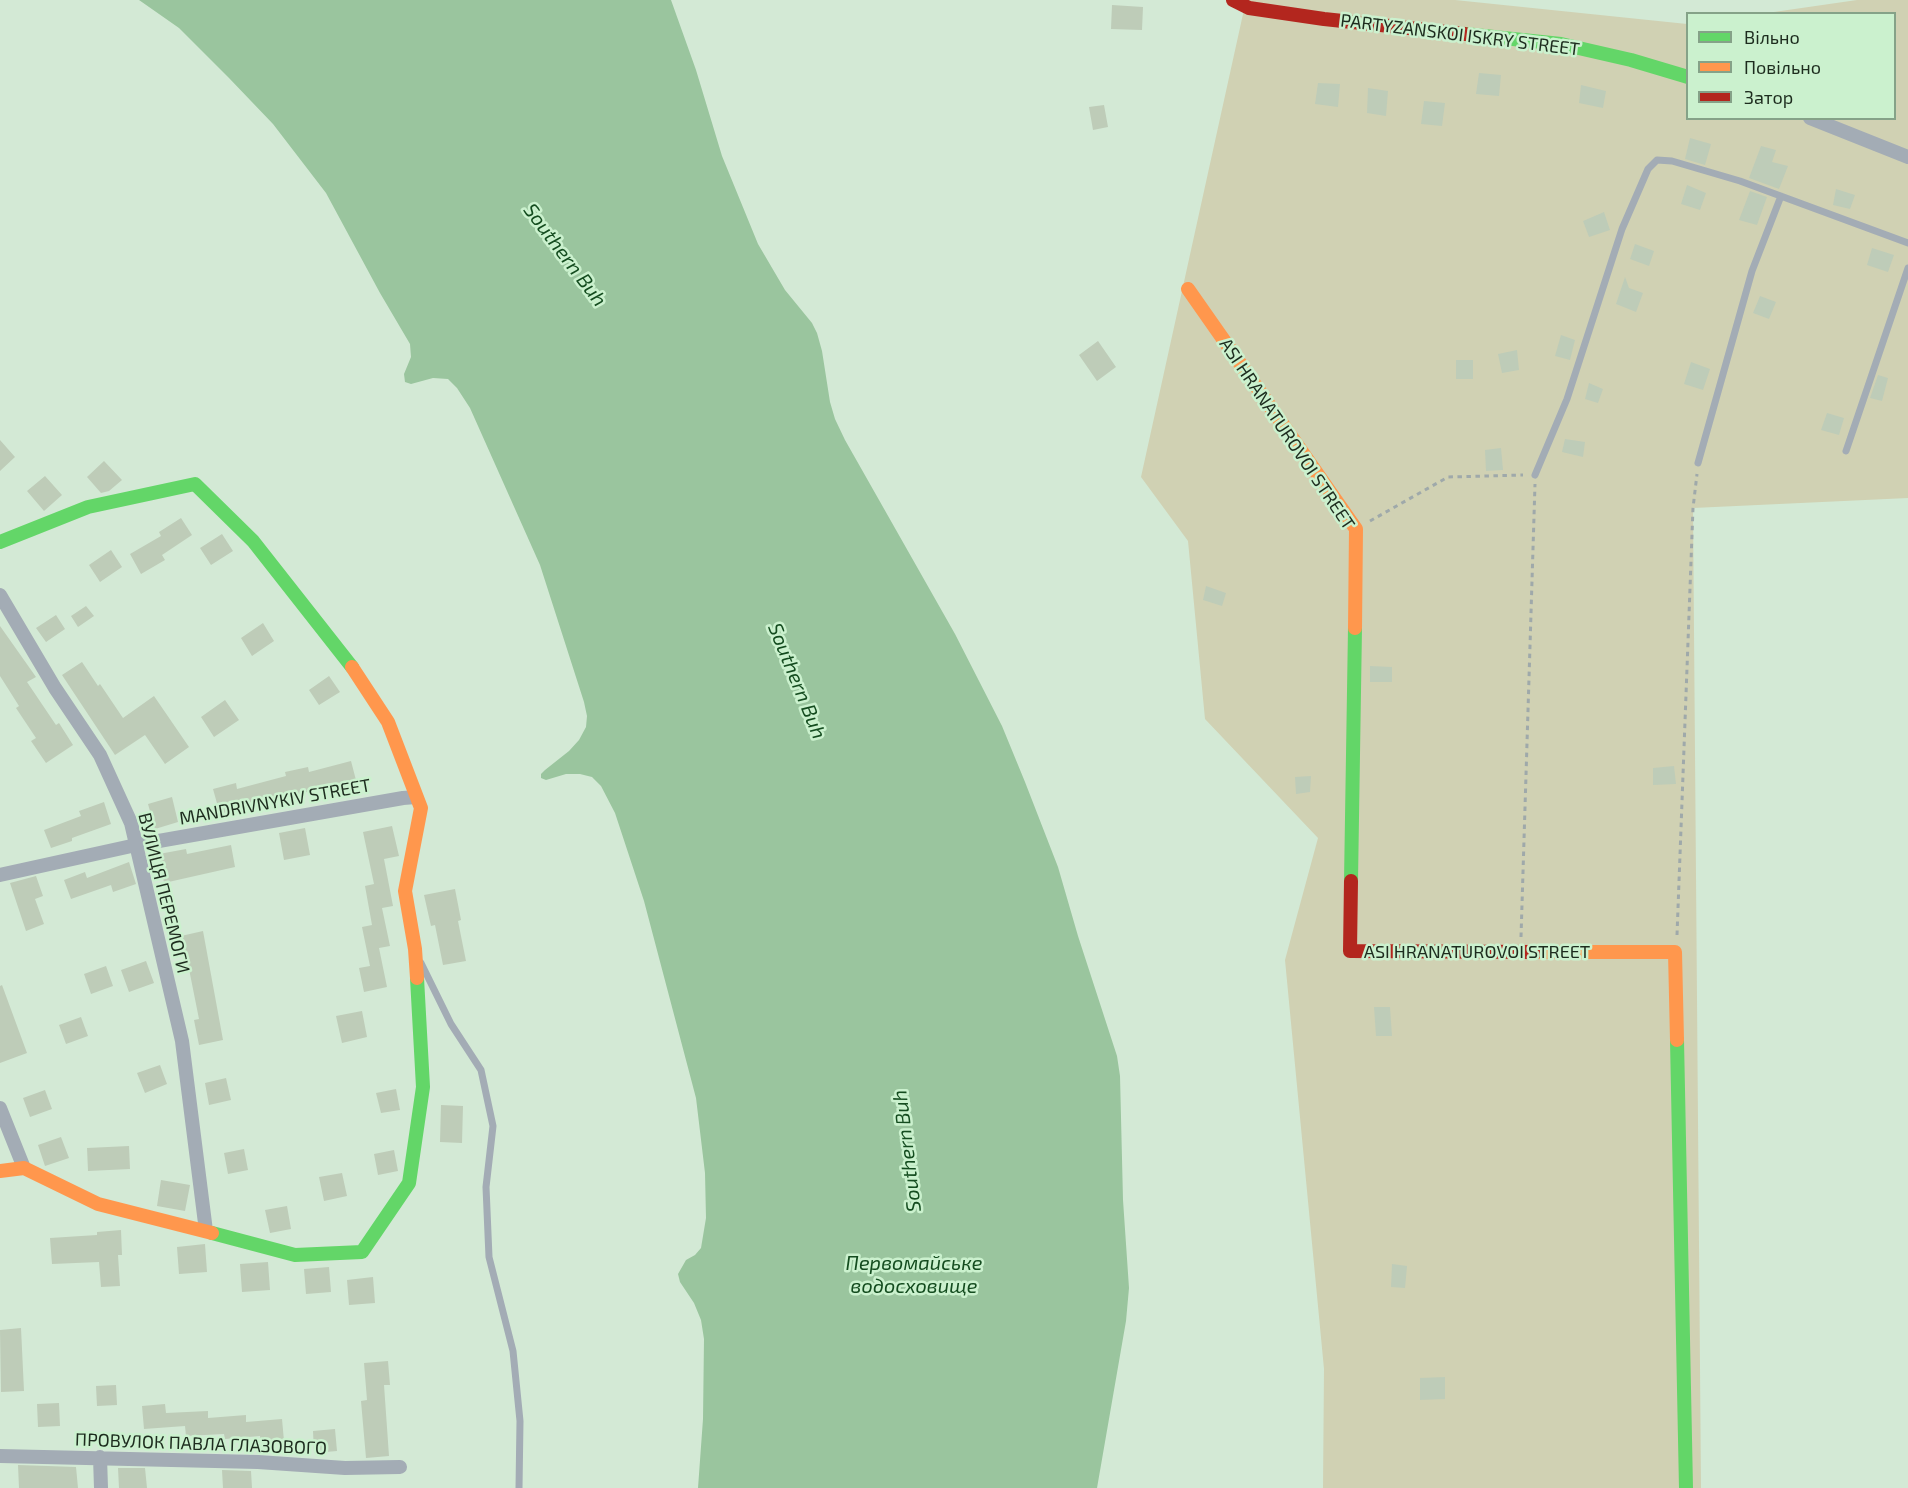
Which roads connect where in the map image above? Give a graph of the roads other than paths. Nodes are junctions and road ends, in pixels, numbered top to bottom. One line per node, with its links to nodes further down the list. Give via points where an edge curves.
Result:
1 (1233, 0): 2 (street, PARTYZANSKOI ISKRY STREET, via 1248,8 1324,19 1562,44)
2 (1686, 76)
3 (1815, 120): 4 (street)
4 (1908, 157)
5 (1781, 196): 6 (lane); 10 (lane, via 1752,271); 11 (lane, via 1672,162 1657,160 1648,169 1622,229 1567,399)
6 (1908, 243)
7 (1908, 268): 9 (lane)
8 (1188, 289): 27 (street, ASI HRANATUROVOI STREET, via 1356,530 1350,951 1675,952)
9 (1846, 451)
10 (1698, 463)
11 (1535, 475)
12 (0, 542): 14 (street, via 88,507 195,484 253,541 348,662 388,722)
13 (0, 595): 15 (street, ВУЛИЦЯ ПЕРЕМОГИ, via 100,755 131,823)
14 (416, 797): 15 (street, MANDRIVNYKIV STREET); 17 (street, via 421,808 405,891)
15 (136, 845): 16 (street, MANDRIVNYKIV STREET); 21 (street, ВУЛИЦЯ ПЕРЕМОГИ, via 182,1041)
16 (0, 875)
17 (415, 949): 21 (street, via 423,1087 409,1183 362,1252 295,1255); 26 (lane, via 451,1024 481,1070 493,1126 486,1187 489,1257 513,1351 520,1421)
18 (0, 1108): 19 (street)
19 (24, 1168): 20 (street); 21 (street, via 98,1204)
20 (0, 1172)
21 (206, 1231)
22 (0, 1456): 23 (street, ПРОВУЛОК ПАВЛА ГЛАЗОВОГО)
23 (100, 1457): 24 (street, ПРОВУЛОК ПАВЛА ГЛАЗОВОГО); 25 (street)
24 (399, 1467)
25 (101, 1488)
26 (519, 1488)
27 (1686, 1488)

